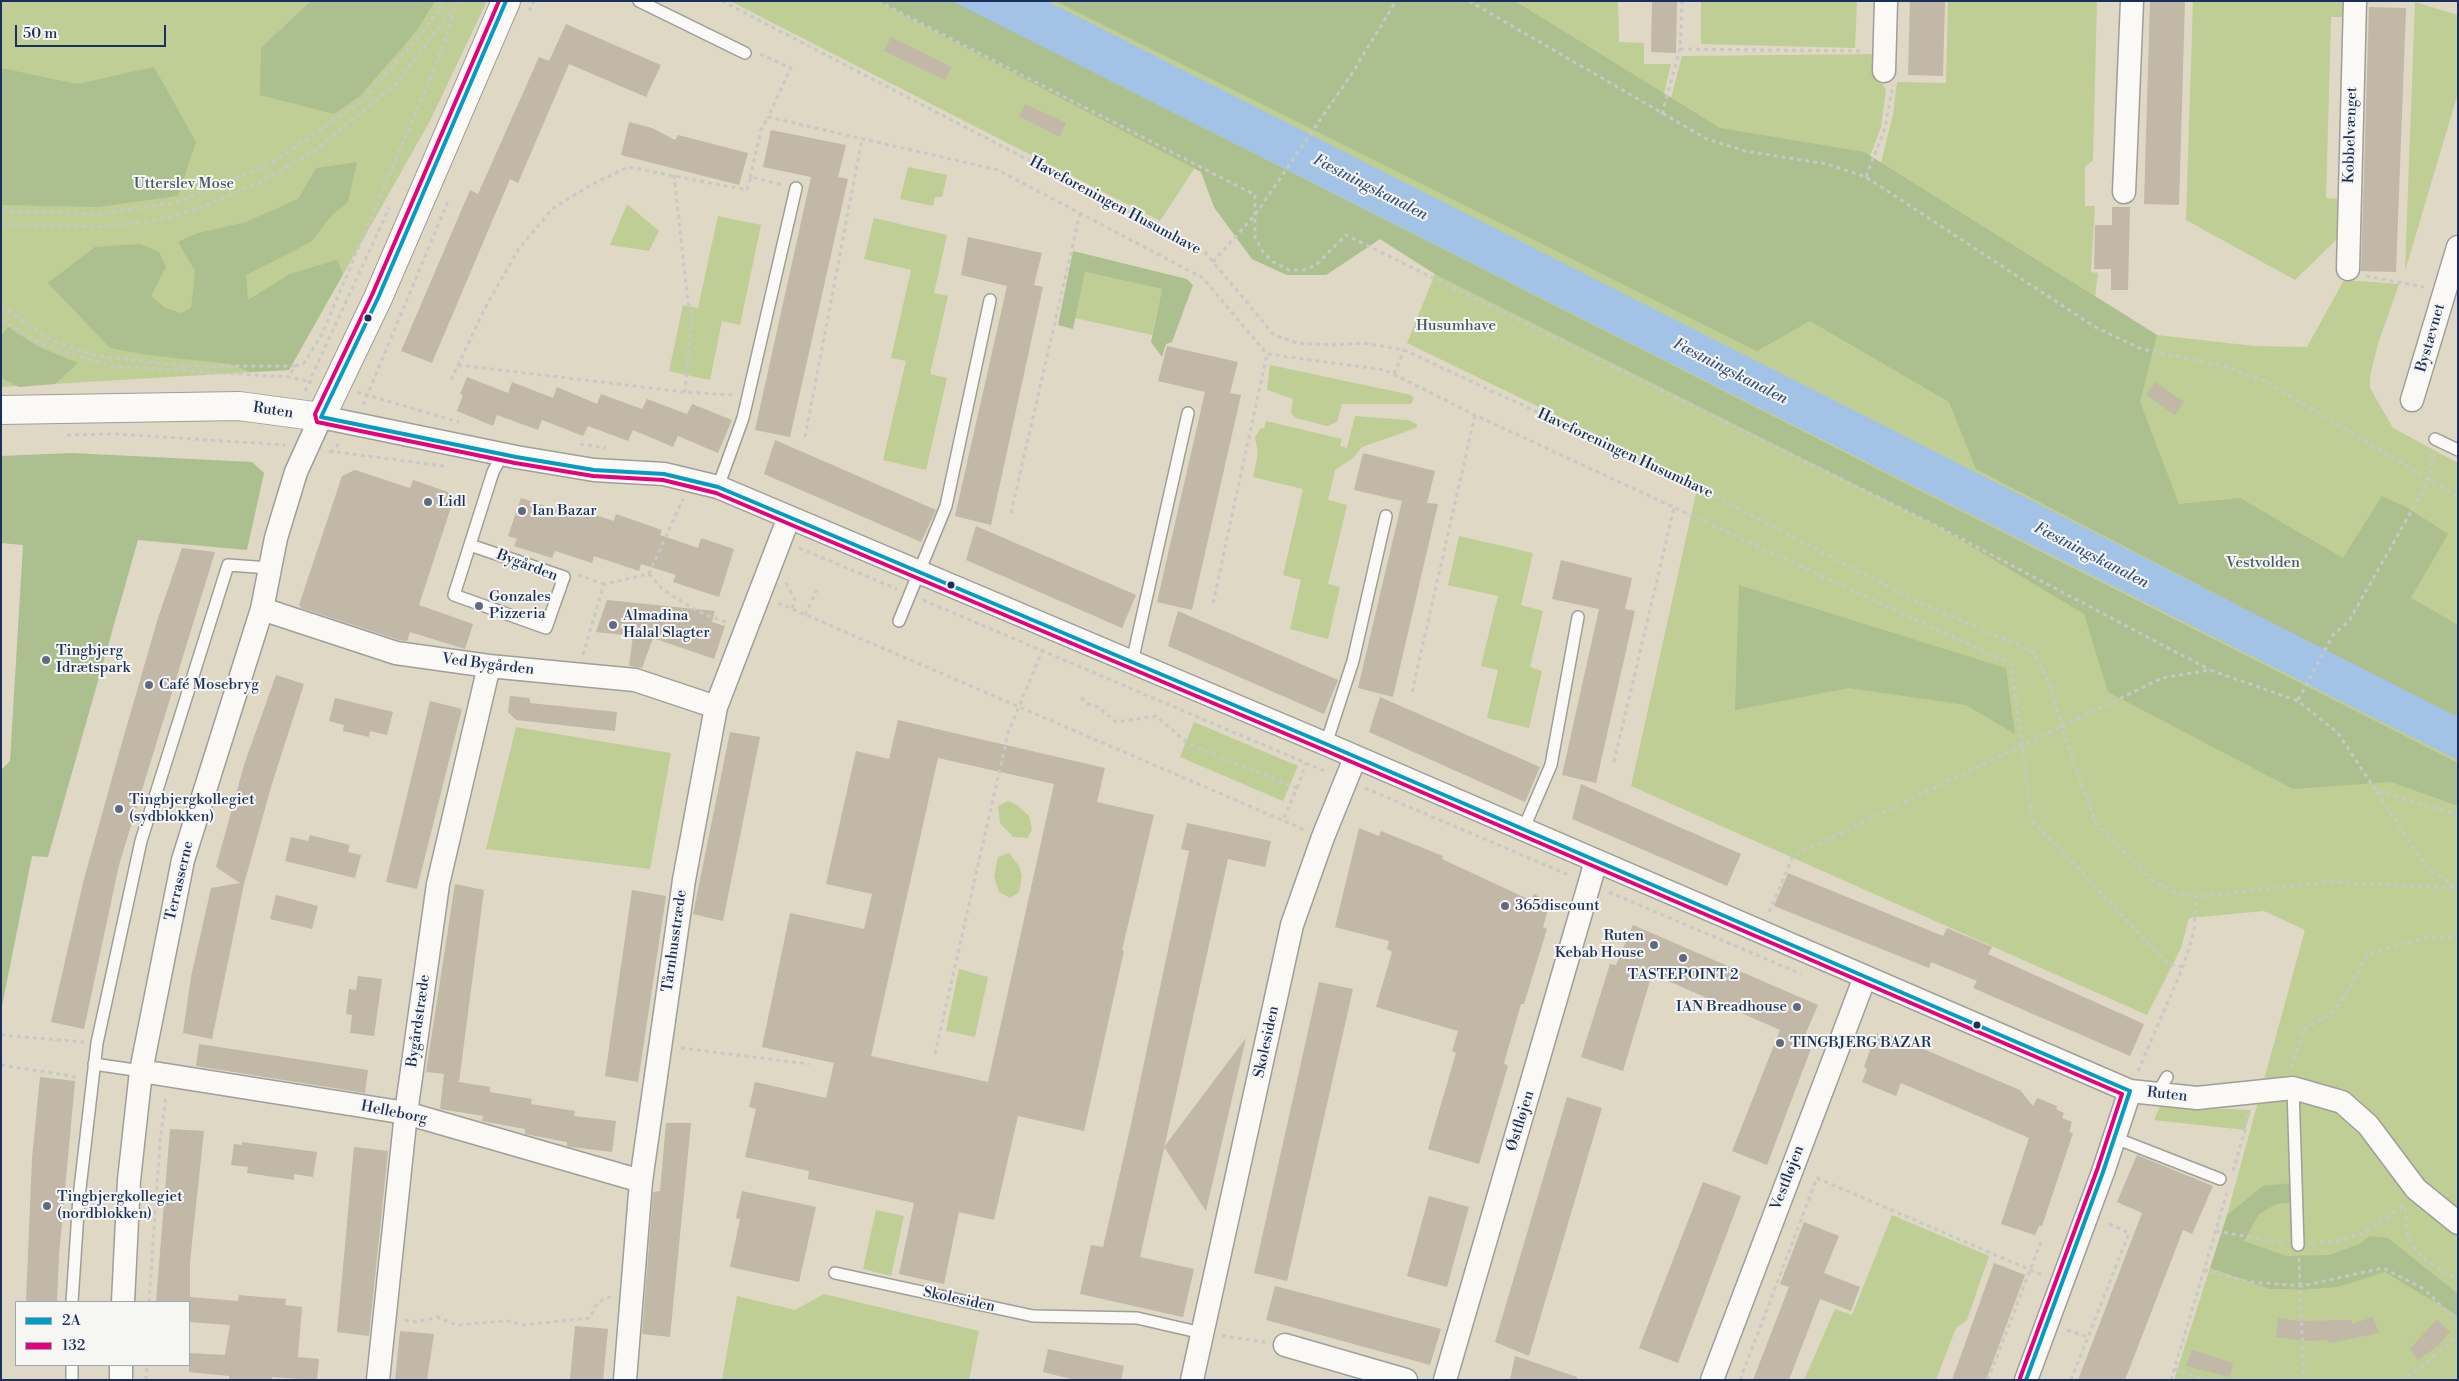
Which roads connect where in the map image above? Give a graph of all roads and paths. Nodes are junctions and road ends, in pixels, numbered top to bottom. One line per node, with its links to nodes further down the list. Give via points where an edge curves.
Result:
1 (444, 1): 26 (path, via 421,34 363,100 274,162 178,202 98,214)
2 (459, 1): 13 (path)
3 (506, 1): 50 (street, via 378,298)
4 (639, 1): 15 (lane)
5 (722, 1): 31 (path, Haveforeningen Husumhave, via 1204,251)
6 (878, 1): 28 (path, via 1255,195)
7 (1396, 1): 28 (path, via 1351,75)
8 (1469, 1): 17 (path)
9 (1682, 1): 14 (path)
10 (1886, 1): 16 (street)
11 (2132, 1): 24 (street)
12 (2355, 1): 32 (street, Kobbelvænget)
13 (456, 6): 29 (path, via 396,84 313,152 260,182 198,209 153,221 96,227); 40 (path, via 436,65 322,334 304,364)
14 (1680, 49): 16 (path); 17 (path)
15 (744, 53): 18 (path, via 764,54 791,68)
16 (1884, 61): 21 (path, via 1893,88 1885,128)
17 (1662, 114): 21 (path, via 1707,139 1745,152 1827,164)
18 (768, 117): 19 (path); 22 (path, via 761,130)
19 (862, 139): 27 (path, via 998,170); 52 (path)
20 (674, 175): 22 (path, via 747,190); 39 (path, via 628,167 552,209 518,250); 43 (path, via 688,303 692,312)
21 (1866, 177): 59 (path, via 2094,326 2142,349 2223,366 2267,382)
22 (750, 179): 23 (path)
23 (796, 188): 44 (lane)
24 (2124, 192)
25 (391, 203): 48 (path)
26 (1, 211)
27 (1080, 213): 38 (path, via 1202,278); 64 (path)
28 (1255, 215): 31 (path); 84 (path, via 1255,237 1263,252 1273,262 1289,270 1304,270 1316,264 1346,235 1940,527)
29 (1, 224)
30 (2458, 247): 33 (street, Bystævnet)
31 (1213, 262): 37 (path, Haveforeningen Husumhave, via 1274,335 1297,343 1363,343)
32 (2348, 268): 33 (path, via 2360,275)
33 (2444, 292): 45 (street, Bystævnet)
34 (990, 300): 69 (lane, via 946,506)
35 (1, 306): 40 (path, via 53,341 97,356 184,366)
36 (1, 320): 40 (path, via 44,345 110,366 289,377)
37 (1404, 350): 41 (path); 91 (path, Haveforeningen Husumhave, via 1685,480 1916,601 2034,652 2051,688)
38 (1267, 354): 41 (path, via 1385,370); 75 (path)
39 (458, 365): 42 (path); 43 (path)
40 (295, 366)
41 (1394, 374): 49 (path)
42 (451, 380)
43 (685, 392): 44 (path)
44 (748, 395): 60 (lane)
45 (2412, 400)
46 (1, 410): 48 (street, Ruten, via 239,406)
47 (1188, 413): 82 (lane)
48 (294, 414): 50 (street, Ruten); 54 (path)
49 (1475, 415): 63 (path); 86 (path)
50 (321, 418): 55 (street, Terrasserne); 57 (street, Ruten)
51 (59, 435): 54 (path, via 117,434)
52 (806, 437)
53 (2435, 439): 56 (lane); 59 (path)
54 (284, 445): 55 (path); 58 (path)
55 (307, 448): 58 (street, Terrasserne)
56 (2458, 450)
57 (502, 455): 60 (street, Ruten, via 594,470 664,474); 67 (lane, Bygården, via 493,472)
58 (296, 472): 68 (street, Terrasserne)
59 (2429, 480): 62 (path); 88 (path, via 2349,621 2333,635)
60 (718, 487): 66 (street, Ruten)
61 (685, 496): 70 (path)
62 (2458, 498)
63 (1674, 508): 93 (path, via 2011,664); 95 (path)
64 (1012, 513)
65 (1386, 516): 92 (lane, via 1354,661)
66 (789, 517): 69 (street, Ruten); 74 (street, Tårnhusstræde)
67 (470, 545): 71 (lane, Bygården); 71 (lane, Bygården, via 454,595 537,625 546,628)
68 (270, 568): 76 (street, Terrasserne); 111 (lane, via 228,565 141,841)
69 (920, 571): 79 (lane); 80 (street, Ruten)
70 (650, 574): 72 (path); 81 (path, via 662,588 699,612)
71 (564, 577): 72 (path, via 573,574)
72 (604, 584): 85 (path)
73 (818, 587): 77 (path)
74 (759, 595): 77 (path); 81 (street, Tårnhusstræde)
75 (1213, 603)
76 (262, 609): 83 (street, Ved Bygården, via 396,653); 117 (street, Terrasserne, via 183,860)
77 (806, 615): 90 (path)
78 (1578, 617): 101 (lane, via 1551,765)
79 (899, 621)
80 (1052, 628): 82 (street, Ruten); 90 (path)
81 (747, 630): 89 (street, Tårnhusstræde)
82 (1132, 662): 92 (street, Ruten)
83 (488, 666): 85 (street, Ved Bygården); 123 (street, Bygårdstræde, via 438,884)
84 (2210, 670): 88 (path); 91 (path, via 2162,678)
85 (577, 674): 89 (street, Ved Bygården, via 634,680)
86 (1412, 692)
87 (1081, 698): 97 (path, via 1116,722 1156,716 1190,745)
88 (2298, 701): 98 (path, via 2338,734)
89 (716, 707): 112 (street, Tårnhusstræde, via 684,880)
90 (1020, 707): 100 (path); 113 (path, via 1008,734)
91 (2061, 725): 93 (path); 105 (path, Haveforeningen Husumhave, via 2096,824 2153,881 2175,892)
92 (1326, 744): 94 (street, Ruten)
93 (2024, 745): 106 (path, via 1792,856); 108 (path, via 2032,820 2168,964)
94 (1355, 758): 101 (street, Ruten); 102 (street, Skolesiden)
95 (1614, 762)
96 (1306, 763): 97 (path)
97 (1297, 788): 100 (path)
98 (2376, 791): 99 (path); 104 (path, via 2427,868)
99 (2458, 815)
100 (1283, 820): 102 (path)
101 (1523, 830): 103 (street, Ruten)
102 (1323, 837): 146 (street, Skolesiden, via 1292,925)
103 (1596, 861): 106 (street, Ruten); 160 (street, Østfløjen)
104 (2458, 888): 105 (path, Haveforeningen Husumhave, via 2326,882)
105 (2196, 897): 108 (path, via 2194,931)
106 (1761, 931): 109 (street, Ruten)
107 (2458, 938): 120 (path, via 2426,937 2368,954 2332,1013 2303,1030)
108 (2183, 967): 121 (path)
109 (1866, 977): 121 (street, Ruten); 161 (street, Vestfløjen)
110 (1, 1034): 111 (path)
111 (97, 1043): 114 (lane)
112 (660, 1045): 115 (path); 127 (street, Tårnhusstræde)
113 (935, 1054)
114 (94, 1064): 117 (lane); 119 (lane)
115 (808, 1064)
116 (1, 1065): 119 (path)
117 (140, 1071): 118 (street, Helleborg); 142 (street, Terrasserne, via 129,1180)
118 (168, 1076): 123 (street, Helleborg); 143 (path, via 159,1152)
119 (93, 1079): 141 (lane, via 79,1197)
120 (2291, 1080): 122 (street, Ruten); 130 (street, Ruten, via 2342,1102 2368,1125 2416,1189); 133 (lane)
121 (2130, 1091): 122 (street, Ruten, via 2162,1085 2197,1098); 124 (street)
122 (2249, 1093): 125 (path, via 2244,1131)
123 (406, 1113): 127 (street, Helleborg); 144 (street, Bygårdstræde)
124 (2115, 1138): 126 (lane); 129 (street)
125 (2233, 1173)
126 (2220, 1179)
127 (641, 1181): 140 (street, Tårnhusstræde)
128 (2228, 1189): 131 (path)
129 (2088, 1215): 138 (street); 165 (path, via 2129,1233)
130 (2458, 1223)
131 (2216, 1231): 133 (path); 135 (path)
132 (2042, 1239): 134 (path)
133 (2298, 1245): 137 (path, via 2331,1242 2362,1234 2405,1204 2408,1237 2415,1250); 139 (path)
134 (2030, 1270): 138 (path); 162 (path, via 1817,1178); 163 (path)
135 (2204, 1270): 139 (path, via 2250,1282); 152 (path)
136 (835, 1273): 146 (lane, Skolesiden, via 1033,1316 1137,1318)
137 (2458, 1280)
138 (2062, 1284): 164 (street)
139 (2302, 1286): 145 (path, via 2383,1268 2424,1289); 168 (path)
140 (632, 1293): 144 (path, via 603,1299 594,1307 590,1318 522,1325 507,1321 456,1325 437,1317 417,1322); 157 (street, Tårnhusstræde)
141 (72, 1301)
142 (123, 1301)
143 (149, 1301)
144 (385, 1316): 156 (street, Bygårdstræde)
145 (2458, 1322)
146 (1202, 1332): 148 (path); 158 (street, Skolesiden)
147 (2458, 1336): 169 (path, via 2421,1368)
148 (1286, 1345): 159 (street)
149 (72, 1366): 153 (lane)
150 (121, 1366): 154 (street)
151 (147, 1366): 155 (path)
152 (2174, 1370): 166 (path); 167 (path)
153 (72, 1380)
154 (121, 1380)
155 (146, 1380)
156 (378, 1380)
157 (625, 1380)
158 (1192, 1380)
159 (1406, 1380)
160 (1445, 1380)
161 (1712, 1380)
162 (1740, 1380)
163 (1988, 1380)
164 (2026, 1380)
165 (2071, 1380)
166 (2171, 1380)
167 (2207, 1380)
168 (2304, 1380)
169 (2400, 1380)

